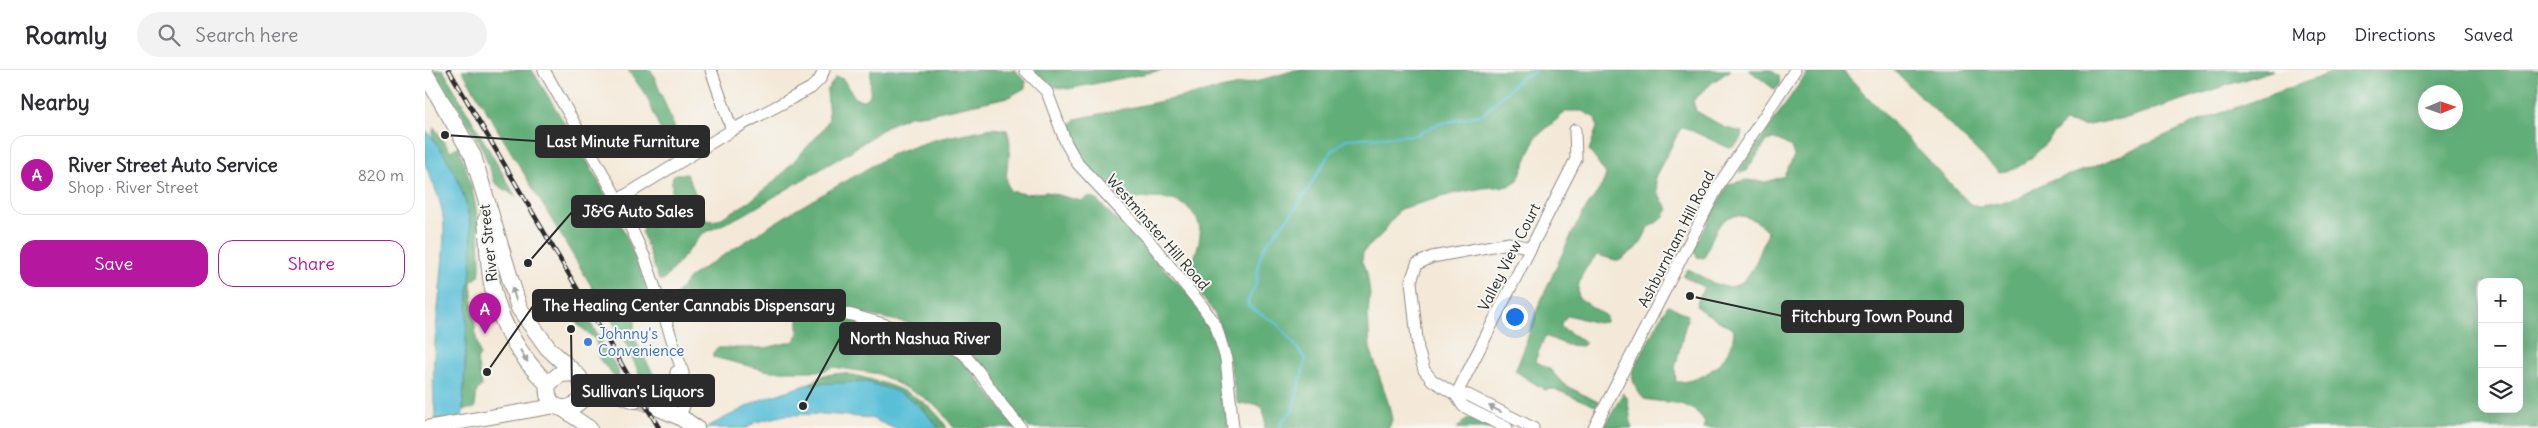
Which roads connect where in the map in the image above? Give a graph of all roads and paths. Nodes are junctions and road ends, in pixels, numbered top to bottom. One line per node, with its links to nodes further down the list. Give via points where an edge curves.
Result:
1 (544, 70): 10 (street)
2 (711, 70): 7 (street)
3 (824, 70): 7 (street, via 817,84 811,88)
4 (1025, 70): 22 (street, Westminster Hill Road, via 1047,92 1078,164 1145,237 1210,316 1226,359)
5 (1795, 70): 25 (street, Ashburnham Hill Road, via 1720,183)
6 (425, 74): 9 (highway, River Street, via 468,145)
7 (732, 130): 10 (street)
8 (1575, 130): 11 (street, Valley View Court, via 1576,159)
9 (480, 176): 13 (highway, River Street, one-way to 9, via 540,339 516,302); 15 (highway, River Street, one-way to 15, via 492,288 499,314 527,360)
10 (618, 200): 12 (street, via 645,258)
11 (1531, 248): 14 (street, Valley View Court); 14 (street, via 1515,243 1500,244 1427,259 1413,270 1411,281 1423,366 1432,380)
12 (661, 306): 17 (street, via 677,384); 21 (street, via 824,310 938,340 963,354)
13 (575, 374): 15 (highway, River Street); 15 (highway, via 558,374)
14 (1456, 396): 23 (street, via 1463,406); 24 (street, one-way to 14, via 1468,395)
15 (565, 398): 16 (highway, via 616,394); 18 (main road); 19 (main road); 19 (main road, via 586,417)
16 (635, 400)
17 (669, 412): 20 (highway)
18 (430, 427)
19 (592, 428)
20 (696, 428)
21 (1021, 428)
22 (1233, 428)
23 (1507, 428)
24 (1533, 428)
25 (1594, 428)

